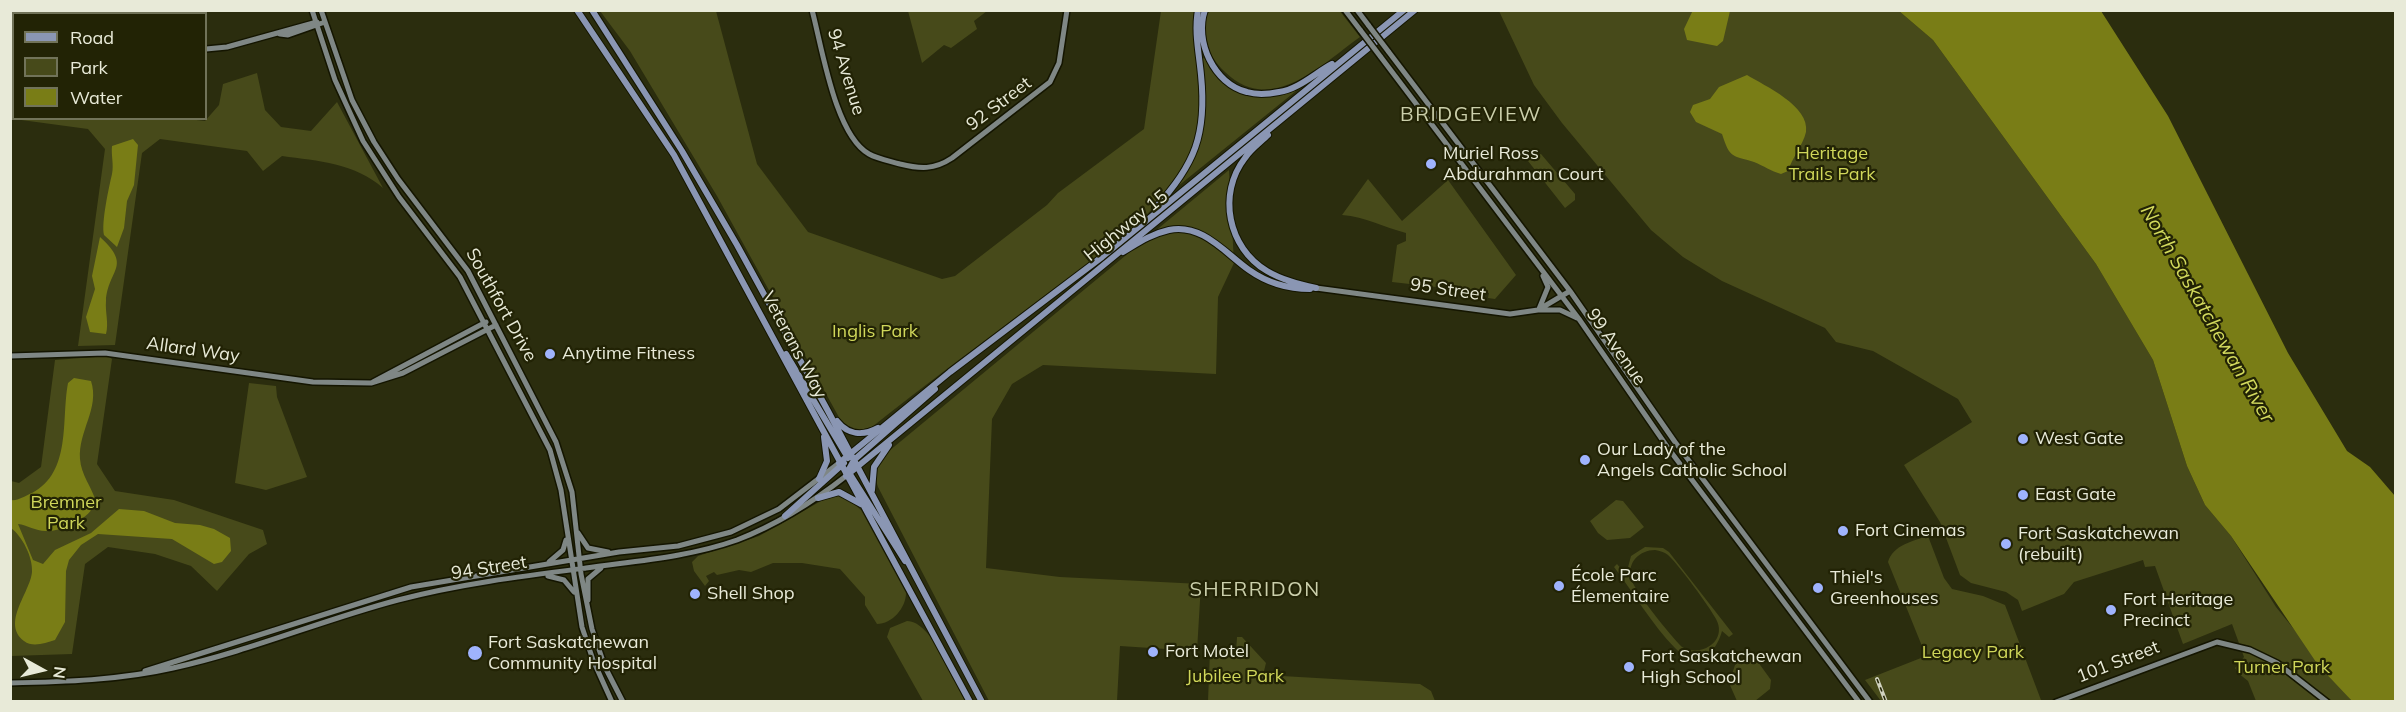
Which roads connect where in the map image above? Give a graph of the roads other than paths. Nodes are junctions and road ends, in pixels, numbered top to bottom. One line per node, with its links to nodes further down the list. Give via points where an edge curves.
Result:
1 (312, 10): 14 (main road, Southfort Drive)
2 (321, 10): 13 (main road, Southfort Drive)
3 (577, 10): 31 (main road, Veterans Way, via 674,155)
4 (592, 10): 35 (main road, Veterans Way, via 682,151)
5 (812, 10): 18 (main road, 94 Avenue, via 844,124 869,154)
6 (1067, 10): 18 (main road, 92 Street, via 1057,69 1047,86 947,161)
7 (1198, 10): 19 (main road, via 1203,114 1197,149 1174,188)
8 (1205, 10): 16 (main road, via 1201,29 1207,53 1225,80 1247,92 1264,94 1290,89)
9 (1345, 10): 21 (main road, 99 Avenue, bridge)
10 (1357, 10): 23 (main road, 99 Avenue, bridge)
11 (1404, 10): 16 (main road, Highway 15)
12 (1415, 10): 17 (main road, Highway 15)
13 (325, 22): 14 (main road); 26 (main road, Southfort Drive, via 352,100 374,142 468,271)
14 (316, 25): 15 (main road, via 288,35); 28 (main road, Southfort Drive, via 335,80 363,141 399,197 452,264)
15 (207, 49)
16 (1346, 57): 19 (main road, Highway 15)
17 (1311, 96): 20 (main road, Highway 15); 22 (main road, via 1245,156 1234,179 1229,215 1236,240 1257,264 1286,280)
18 (919, 168)
19 (1132, 232): 33 (main road, Highway 15)
20 (1102, 265): 22 (main road, via 1154,235 1187,230 1211,240 1275,284); 38 (main road, Highway 15)
21 (1541, 269): 24 (main road, 99 Avenue); 25 (main road, via 1548,287)
22 (1316, 288): 25 (main road, 95 Street, via 1508,314)
23 (1570, 291): 24 (main road, 95 Street); 67 (main road, 99 Avenue, via 1675,442)
24 (1561, 296): 25 (main road, 95 Street); 27 (main road, 99 Avenue)
25 (1538, 310): 27 (main road, via 1560,310)
26 (493, 318): 28 (main road, Allard Way); 29 (main road, Southfort Drive)
27 (1579, 319): 66 (main road, 99 Avenue, via 1668,448)
28 (484, 322): 30 (main road, Southfort Drive); 34 (main road, Allard Way)
29 (496, 324): 30 (main road, Allard Way); 48 (main road, Southfort Drive, via 562,455 572,492)
30 (488, 329): 34 (main road, Allard Way, via 403,373); 47 (main road, Southfort Drive, via 550,450)
31 (771, 334): 37 (main road, Veterans Way); 39 (main road)
32 (10, 356): 34 (main road, Allard Way, via 105,353 313,382)
33 (950, 372): 36 (main road, Highway 15); 39 (main road, via 926,399)
34 (371, 383)
35 (828, 411): 36 (main road, via 841,426 854,433 867,433); 39 (main road, Veterans Way)
36 (890, 422): 39 (main road, Highway 15)
37 (822, 430): 40 (main road, Veterans Way); 42 (main road, via 827,461)
38 (895, 437): 39 (main road, Highway 15); 43 (main road, via 874,467)
39 (852, 459): 40 (main road); 41 (main road); 43 (main road, Veterans Way)
40 (841, 465): 41 (main road, Veterans Way); 42 (main road, 94 Street); 46 (main road)
41 (848, 474): 44 (main road, 94 Street); 45 (main road, Veterans Way); 57 (main road, via 909,569)
42 (819, 479): 49 (main road, 94 Street, via 779,509 731,532 678,546)
43 (872, 493): 57 (main road, Veterans Way)
44 (818, 498): 45 (main road, via 838,492); 46 (main road, 94 Street)
45 (864, 508): 64 (main road, Veterans Way)
46 (785, 516): 53 (main road, 94 Street, via 738,540 694,552)
47 (566, 520): 51 (main road, Southfort Drive); 52 (main road, via 565,546)
48 (576, 530): 49 (main road, via 588,548); 50 (main road, Southfort Drive)
49 (619, 552): 50 (main road, 94 Street)
50 (579, 559): 51 (main road, 94 Street); 54 (main road, Southfort Drive)
51 (571, 560): 52 (main road, 94 Street); 55 (main road, Southfort Drive)
52 (547, 563): 60 (main road, 94 Street, via 387,592)
53 (606, 565): 54 (main road, 94 Street); 59 (main road, via 588,579)
54 (580, 568): 55 (main road, 94 Street); 59 (main road, Southfort Drive)
55 (572, 570): 56 (main road, 94 Street); 58 (main road, Southfort Drive)
56 (537, 575): 58 (main road, via 564,580); 60 (main road, 94 Street, via 399,600 222,656)
57 (917, 575): 65 (main road, Veterans Way)
58 (577, 602): 62 (main road, Southfort Drive, via 588,648)
59 (589, 617): 63 (main road, via 601,657)
60 (128, 675): 61 (main road, 94 Street)
61 (10, 684)
62 (612, 702)
63 (622, 702)
64 (970, 702)
65 (982, 702)
66 (1859, 702)
67 (1870, 702)
68 (2056, 702): 69 (main road, 101 Street, via 2207,644 2225,643 2277,663)
69 (2327, 702)

